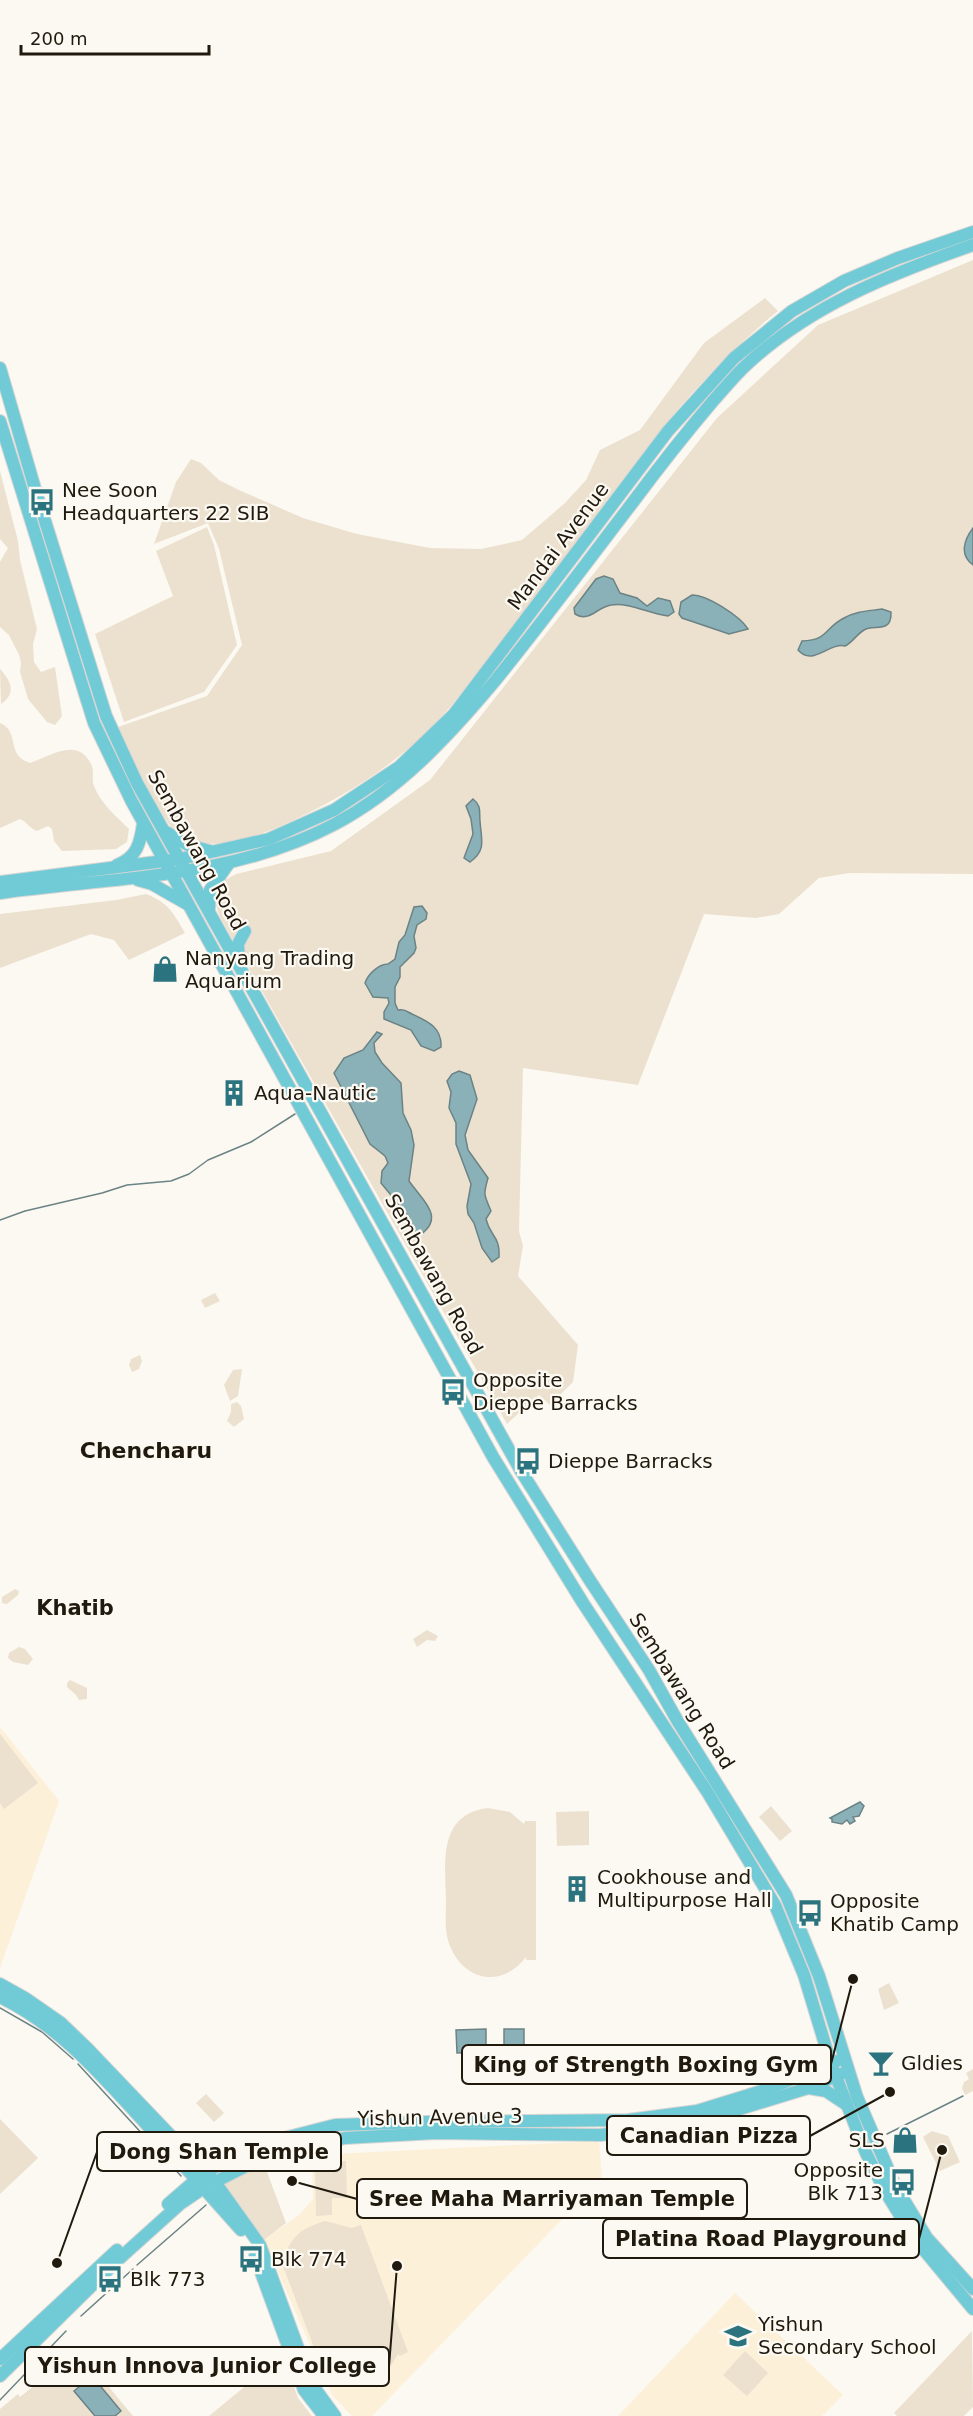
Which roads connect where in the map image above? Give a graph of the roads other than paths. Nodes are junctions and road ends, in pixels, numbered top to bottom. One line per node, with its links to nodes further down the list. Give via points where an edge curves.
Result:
1 (973, 232): 7 (main road, Mandai Avenue, via 844,281 792,311 734,358 668,431 454,714 399,767 334,810 269,839)
2 (973, 245): 10 (main road, Mandai Avenue, via 904,269 850,294 800,323 742,368 674,447 533,635 456,727 401,780 336,823 275,850)
3 (0, 368): 6 (main road, Sembawang Road, via 106,716)
4 (0, 421): 5 (main road, Sembawang Road, via 94,723)
5 (143, 824): 9 (main road, Sembawang Road); 11 (main road, via 134,855)
6 (162, 830): 7 (main road, via 177,840); 8 (main road, Sembawang Road)
7 (213, 852): 8 (main road, Mandai Avenue)
8 (180, 860): 9 (main road, Mandai Avenue); 12 (main road, Sembawang Road)
9 (164, 862): 11 (main road, Mandai Avenue); 13 (main road, Sembawang Road)
10 (229, 863): 12 (main road, Mandai Avenue); 18 (main road, via 210,890)
11 (105, 869): 15 (main road, Mandai Avenue)
12 (187, 872): 13 (main road, Mandai Avenue); 18 (main road, Sembawang Road)
13 (171, 874): 14 (main road, Mandai Avenue); 17 (main road, Sembawang Road)
14 (131, 878): 16 (main road, Mandai Avenue); 17 (main road, via 152,884)
15 (0, 882)
16 (0, 893)
17 (191, 907): 23 (main road, Sembawang Road, via 494,1457 775,1905 807,1982)
18 (209, 911): 20 (main road, Sembawang Road)
19 (245, 931): 20 (main road, via 238,944)
20 (239, 963): 24 (main road, Sembawang Road, via 521,1471 649,1670 786,1895 819,1976)
21 (0, 1984): 30 (main road, via 61,2023)
22 (0, 1998): 30 (main road, via 61,2035)
23 (827, 2051): 25 (main road, Sembawang Road); 26 (main road)
24 (844, 2058): 25 (main road, Yishun Avenue 3); 27 (main road, Sembawang Road)
25 (831, 2064): 26 (main road, Yishun Avenue 3); 27 (main road, Sembawang Road)
26 (816, 2070): 30 (main road, Yishun Avenue 3, via 697,2111 628,2120 335,2125 265,2143)
27 (842, 2074): 28 (main road, Yishun Avenue 3); 29 (main road, Sembawang Road); 31 (main road, Sembawang Road, via 911,2214 933,2246)
28 (808, 2088): 29 (main road, via 826,2091); 30 (main road, Yishun Avenue 3, via 686,2124 600,2135 436,2133 345,2138 266,2156)
29 (847, 2105): 32 (main road, Sembawang Road, via 866,2153 903,2222)
30 (205, 2180): 33 (main road, Yishun Avenue 3, via 70,2292); 34 (main road, Yishun Avenue 3); 35 (main road, via 251,2244 304,2390); 36 (main road, via 260,2246 311,2383)
31 (973, 2289)
32 (973, 2309)
33 (0, 2359)
34 (0, 2376)
35 (324, 2416)
36 (335, 2416)

